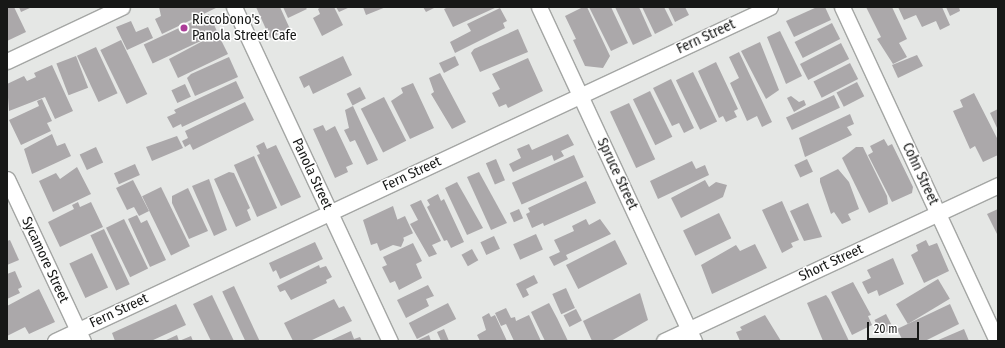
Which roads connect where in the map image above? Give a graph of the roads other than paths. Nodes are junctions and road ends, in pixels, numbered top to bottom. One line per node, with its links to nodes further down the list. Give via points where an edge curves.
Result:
1 (122, 7): 6 (street)
2 (234, 7): 10 (street, Panola Street)
3 (539, 7): 7 (street, Spruce Street)
4 (770, 7): 7 (street, Fern Street)
5 (842, 7): 11 (street, Cohn Street)
6 (7, 61)
7 (580, 96): 10 (street, Fern Street); 12 (street, Spruce Street)
8 (7, 179): 13 (street, Sycamore Street)
9 (998, 185): 11 (street, Short Street)
10 (330, 213): 13 (street, Fern Street); 15 (street, Panola Street)
11 (938, 213): 12 (street, Short Street); 17 (street, Cohn Street)
12 (692, 335): 16 (street, Short Street)
13 (81, 336): 14 (street, Fern Street)
14 (55, 341)
15 (390, 341)
16 (664, 341)
17 (998, 341)

